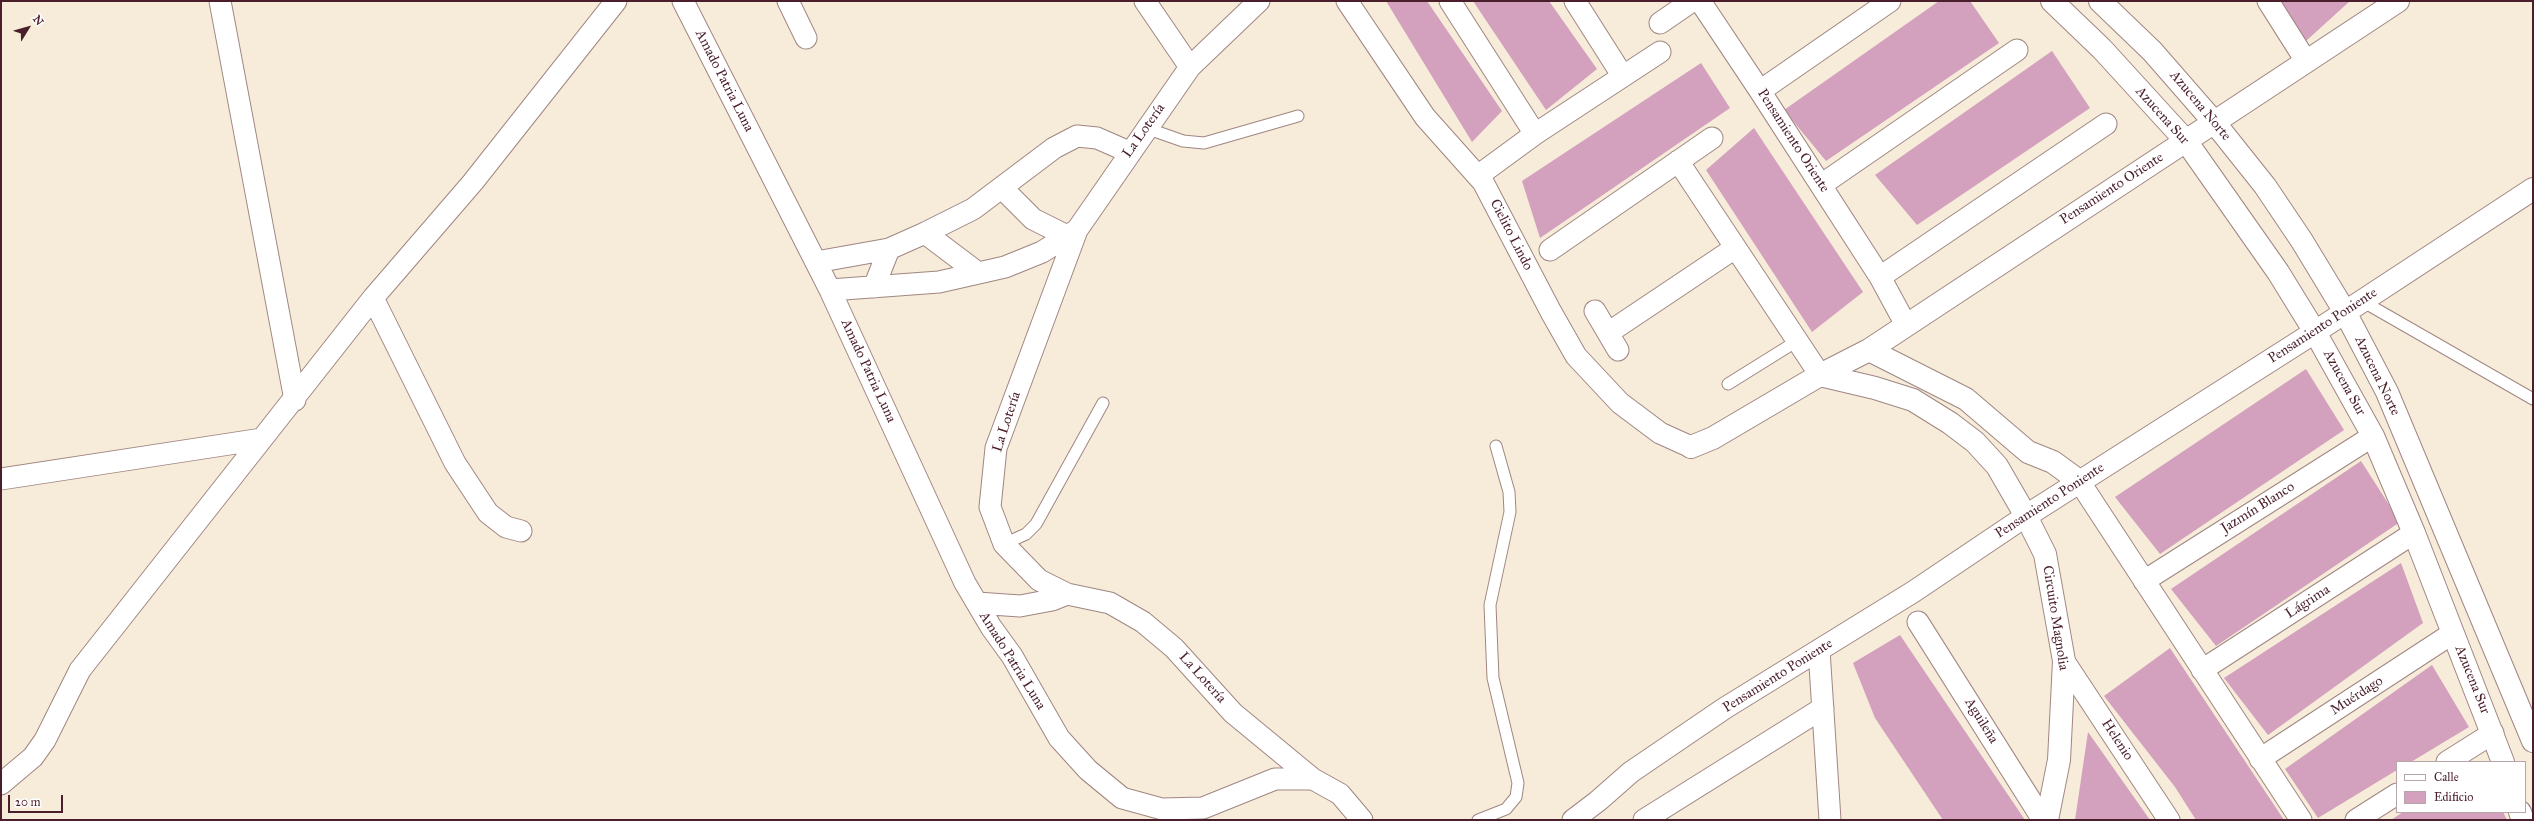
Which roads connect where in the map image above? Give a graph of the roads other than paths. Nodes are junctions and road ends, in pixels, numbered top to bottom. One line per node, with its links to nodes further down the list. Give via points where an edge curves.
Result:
1 (220, 1): 58 (street)
2 (616, 1): 48 (street, via 473,182)
3 (684, 1): 43 (street, Amado Patria Luna)
4 (788, 1): 18 (street)
5 (1145, 1): 22 (street)
6 (1259, 1): 22 (street, La Lotería)
7 (1347, 1): 34 (street, Cielito Lindo, via 1426,117)
8 (1450, 1): 29 (street)
9 (1575, 1): 23 (street)
10 (1692, 1): 17 (street)
11 (1700, 1): 24 (street, Pensamiento Oriente)
12 (1890, 1): 24 (street)
13 (2052, 1): 31 (street, Azucena Sur, via 2102,49)
14 (2100, 1): 26 (street, Azucena Norte, via 2152,51)
15 (2268, 1): 21 (street)
16 (2395, 2): 21 (street, Pensamiento Oriente)
17 (1660, 22)
18 (806, 38)
19 (2018, 50): 35 (street)
20 (1660, 52): 23 (street)
21 (2306, 61): 26 (street, Pensamiento Oriente)
22 (1190, 67): 28 (street, La Lotería)
23 (1622, 75): 29 (street)
24 (1760, 91): 35 (street, Pensamiento Oriente)
25 (1298, 116): 28 (lane, via 1204,143 1183,141)
26 (2214, 122): 31 (street, Pensamiento Oriente); 49 (street, Azucena Norte, via 2265,186 2302,241)
27 (2106, 124): 45 (street)
28 (1146, 128): 32 (street, La Lotería)
29 (1535, 134): 34 (street)
30 (1712, 138): 33 (street)
31 (2186, 141): 51 (street, Pensamiento Oriente); 52 (street, Azucena Sur, via 2278,272)
32 (1129, 152): 36 (street, via 1097,138 1077,136 1054,148); 39 (street, La Lotería)
33 (1678, 161): 40 (street); 42 (street)
34 (1479, 175): 63 (street, Cielito Lindo, via 1576,356 1620,403 1660,433)
35 (1821, 185): 45 (street, Pensamiento Oriente)
36 (1003, 188): 38 (street, via 972,209); 39 (street, via 1033,219)
37 (2533, 189): 49 (street, Pensamiento Poniente)
38 (925, 233): 41 (street); 44 (street)
39 (1072, 233): 44 (street, via 1042,252 1005,267); 69 (street, La Lotería, via 996,448 990,507)
40 (1735, 248): 50 (street, via 1613,342); 53 (street)
41 (889, 249): 43 (street); 46 (street)
42 (1550, 250)
43 (816, 262): 47 (street, Amado Patria Luna)
44 (978, 273): 46 (street, via 939,282)
45 (1880, 277): 51 (street, Pensamiento Oriente)
46 (874, 287): 47 (street)
47 (830, 290): 72 (street, Amado Patria Luna)
48 (373, 298): 58 (street); 67 (street, via 455,463 488,513 506,527)
49 (2353, 307): 52 (street, Pensamiento Poniente); 57 (lane); 80 (street, Azucena Norte)
50 (1595, 311)
51 (1906, 325): 54 (street, Pensamiento Oriente)
52 (2315, 332): 60 (street, Azucena Sur); 65 (street, Pensamiento Poniente)
53 (1796, 341): 55 (street); 56 (lane)
54 (1869, 350): 55 (street, Pensamiento Oriente); 65 (street, via 1966,399 2028,452 2053,462)
55 (1820, 375): 63 (street, Pensamiento Oriente, via 1712,438); 66 (street, Circuito Magnolia, via 1913,400 1950,423 1975,442 1996,466)
56 (1728, 384)
57 (2533, 399)
58 (295, 400): 61 (street)
59 (1103, 403): 69 (lane, via 1036,524 1026,534)
60 (2373, 436): 68 (street, Azucena Sur); 70 (street, Jazmín Blanco)
61 (262, 439): 64 (street); 85 (street, via 80,670 45,740 33,757)
62 (1496, 446): 88 (lane, via 1509,492 1510,512 1490,606 1493,678 1518,783 1516,797 1506,809)
63 (1691, 447)
64 (1, 479)
65 (2079, 481): 66 (street, Pensamiento Poniente); 70 (street)
66 (2026, 516): 75 (street, Pensamiento Poniente, via 1913,592); 76 (street, Circuito Magnolia, via 2045,554)
67 (521, 531)
68 (2414, 533): 74 (street, Azucena Sur); 77 (street, Lágrima)
69 (1004, 544): 71 (street, La Lotería, via 1039,580)
70 (2144, 581): 77 (street)
71 (1067, 594): 72 (street, via 1052,600 1020,606); 84 (street, La Lotería, via 1110,603 1143,622 1174,648 1233,713)
72 (977, 603): 84 (street, Amado Patria Luna, via 1012,656 1059,738 1088,770 1122,798 1162,809 1203,808 1275,779)
73 (1918, 622): 92 (street, Aguileña)
74 (2453, 633): 79 (street, Azucena Sur); 81 (street, Muérdago)
75 (1819, 650): 78 (street); 89 (street, Pensamiento Poniente, via 1725,708 1631,772 1598,802)
76 (2064, 661): 93 (street, Circuito Magnolia, via 2060,760); 94 (street, Helenio)
77 (2202, 670): 81 (street)
78 (1823, 708): 90 (street); 91 (street)
79 (2493, 733): 82 (street); 83 (street, Azucena Sur)
80 (2533, 741)
81 (2260, 759): 95 (street)
82 (2449, 761)
83 (2503, 761)
84 (1313, 780): 87 (street, via 1340,794)
85 (1, 784)
86 (2396, 795): 96 (street)
87 (1362, 820)
88 (1478, 820)
89 (1573, 820)
90 (1644, 820)
91 (1830, 820)
92 (2043, 820)
93 (2047, 820)
94 (2169, 820)
95 (2300, 820)
96 (2356, 820)

